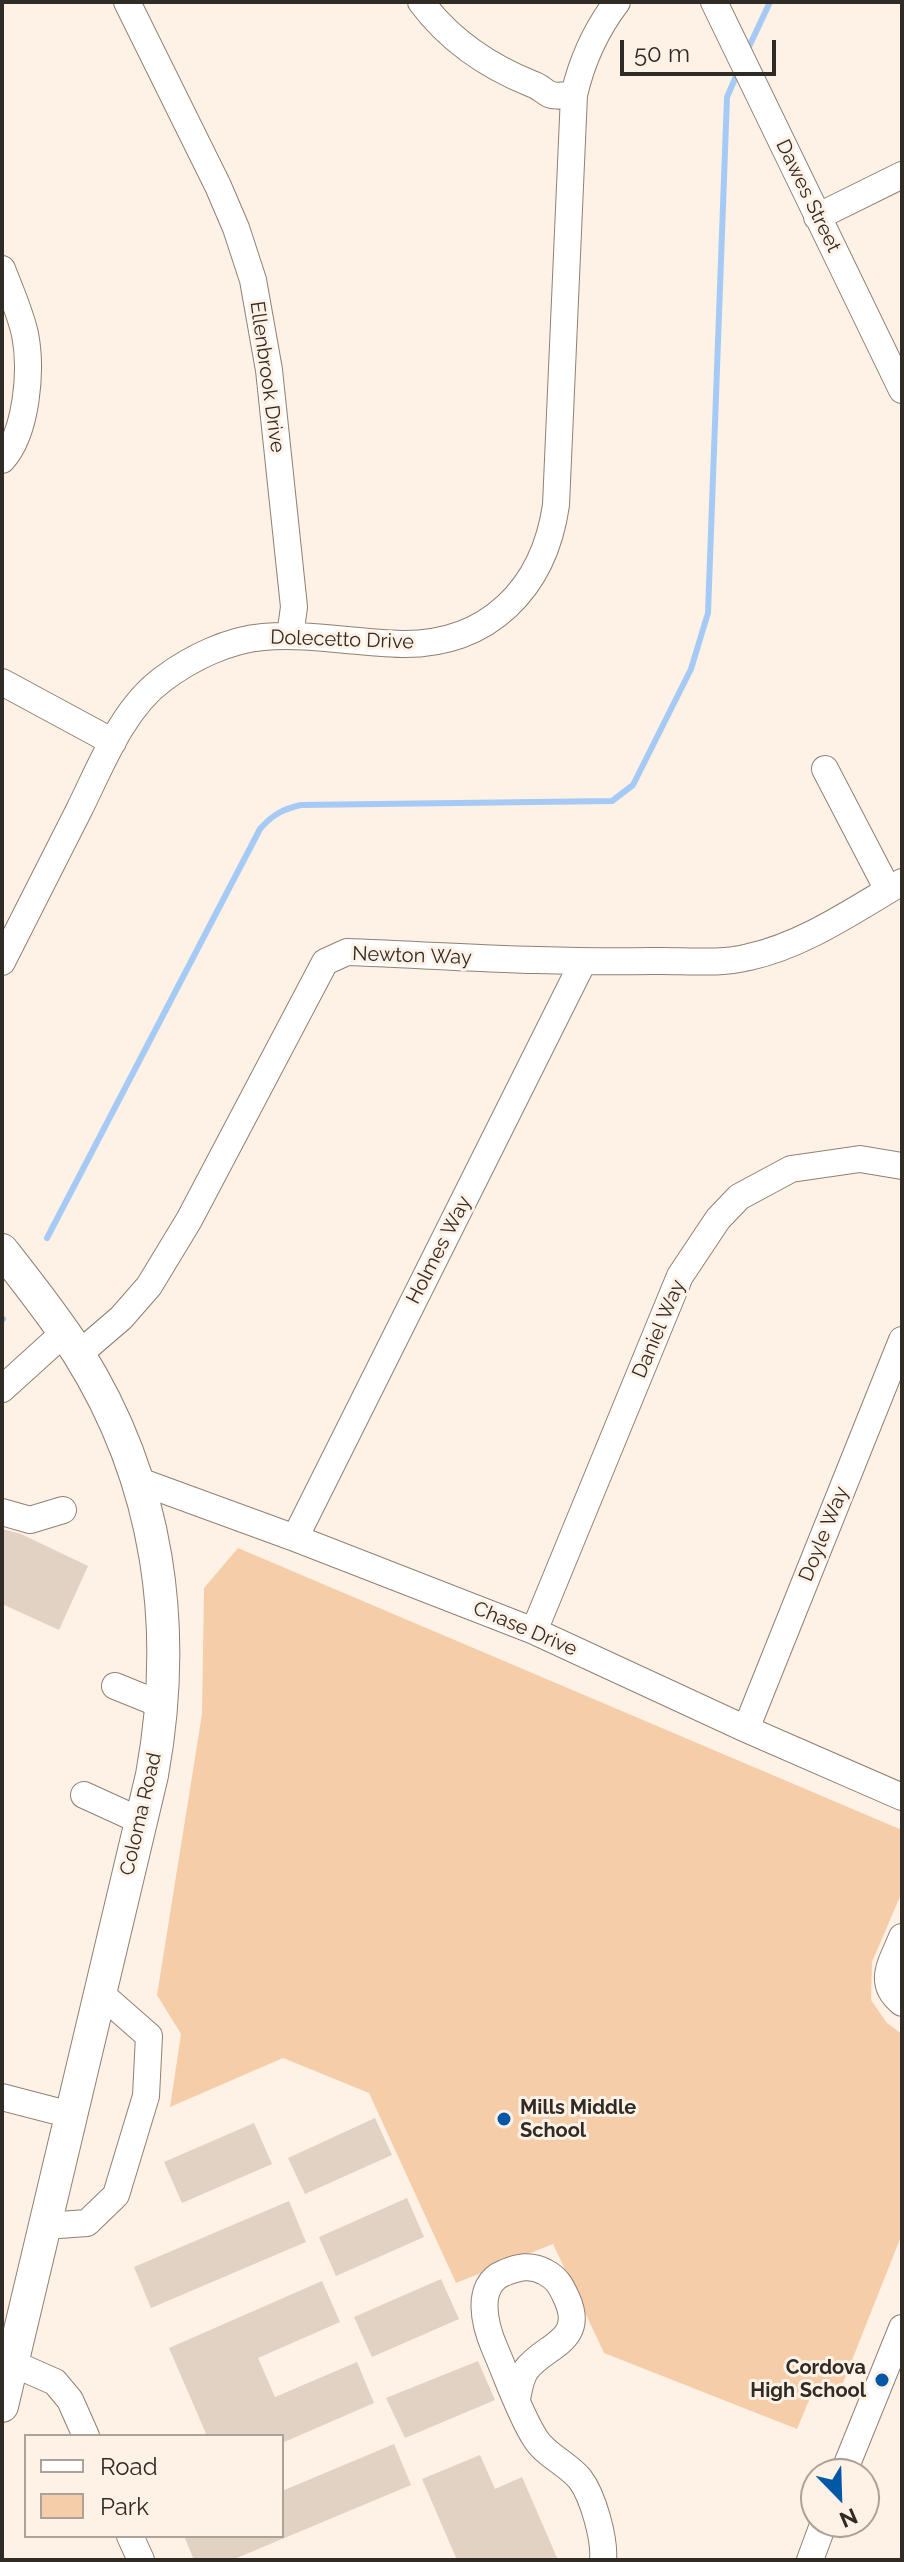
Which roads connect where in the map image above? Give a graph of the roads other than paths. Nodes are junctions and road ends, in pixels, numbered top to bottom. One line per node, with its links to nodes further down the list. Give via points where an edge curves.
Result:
1 (127, 2): 11 (street, Ellenbrook Drive, via 218,186 253,280 269,370 294,607)
2 (421, 2): 5 (street, via 456,41 481,59 550,95)
3 (617, 2): 5 (street, Dolecetto Drive, via 590,44)
4 (716, 6): 7 (street, Dawes Street)
5 (574, 95): 11 (street, Dolecetto Drive, via 556,505 537,569 492,619 433,643)
6 (902, 175): 7 (street)
7 (817, 217): 9 (street, Dawes Street)
8 (2, 269): 10 (street, via 25,334 27,378 21,425)
9 (902, 390)
10 (2, 460)
11 (290, 636): 13 (street, Dolecetto Drive, via 230,644 171,674 146,693)
12 (2, 682): 13 (street)
13 (113, 742): 16 (street, Dolecetto Drive)
14 (825, 769): 15 (street)
15 (895, 886): 17 (street, Newton Way, via 822,929 749,958)
16 (2, 962)
17 (583, 962): 21 (street, Newton Way, via 347,952 325,962 149,1286 121,1318); 26 (street, Holmes Way)
18 (902, 1166): 27 (street, Daniel Way, via 860,1159 791,1169 739,1197 718,1219 680,1276)
19 (2, 1250): 21 (main road, Coloma Road)
20 (902, 1340): 30 (street, Doyle Way)
21 (72, 1343): 22 (street, Newton Way); 23 (main road, Coloma Road, via 105,1400)
22 (2, 1389)
23 (139, 1481): 26 (street, Chase Drive); 29 (main road, Coloma Road, via 162,1598)
24 (63, 1510): 25 (street, via 30,1520)
25 (2, 1512)
26 (295, 1538): 27 (street, Chase Drive)
27 (534, 1631): 30 (street, Chase Drive)
28 (115, 1686): 29 (street)
29 (162, 1705): 33 (main road, Coloma Road)
30 (746, 1729): 32 (street, Chase Drive)
31 (84, 1795): 33 (street)
32 (902, 1797)
33 (141, 1821): 35 (main road, Coloma Road)
34 (902, 1937): 36 (street, via 887,1975 891,1994)
35 (100, 1993): 38 (main road, Coloma Road); 39 (street, via 149,2036 146,2096 116,2195 87,2223)
36 (902, 2003)
37 (2, 2097): 38 (street)
38 (71, 2115): 39 (main road, Coloma Road)
39 (45, 2226): 41 (main road, Coloma Road)
40 (902, 2328): 44 (street)
41 (6, 2386): 43 (street, via 55,2382)
42 (517, 2399): 42 (street, via 487,2332 483,2309 499,2275 518,2267 538,2268 557,2278 571,2308 572,2324 562,2341 528,2367); 48 (street, via 535,2440 581,2480 600,2525)
43 (85, 2434)
44 (849, 2458)
45 (131, 2538): 47 (street)
46 (818, 2538): 49 (street)
47 (141, 2560)
48 (603, 2560)
49 (810, 2560)

